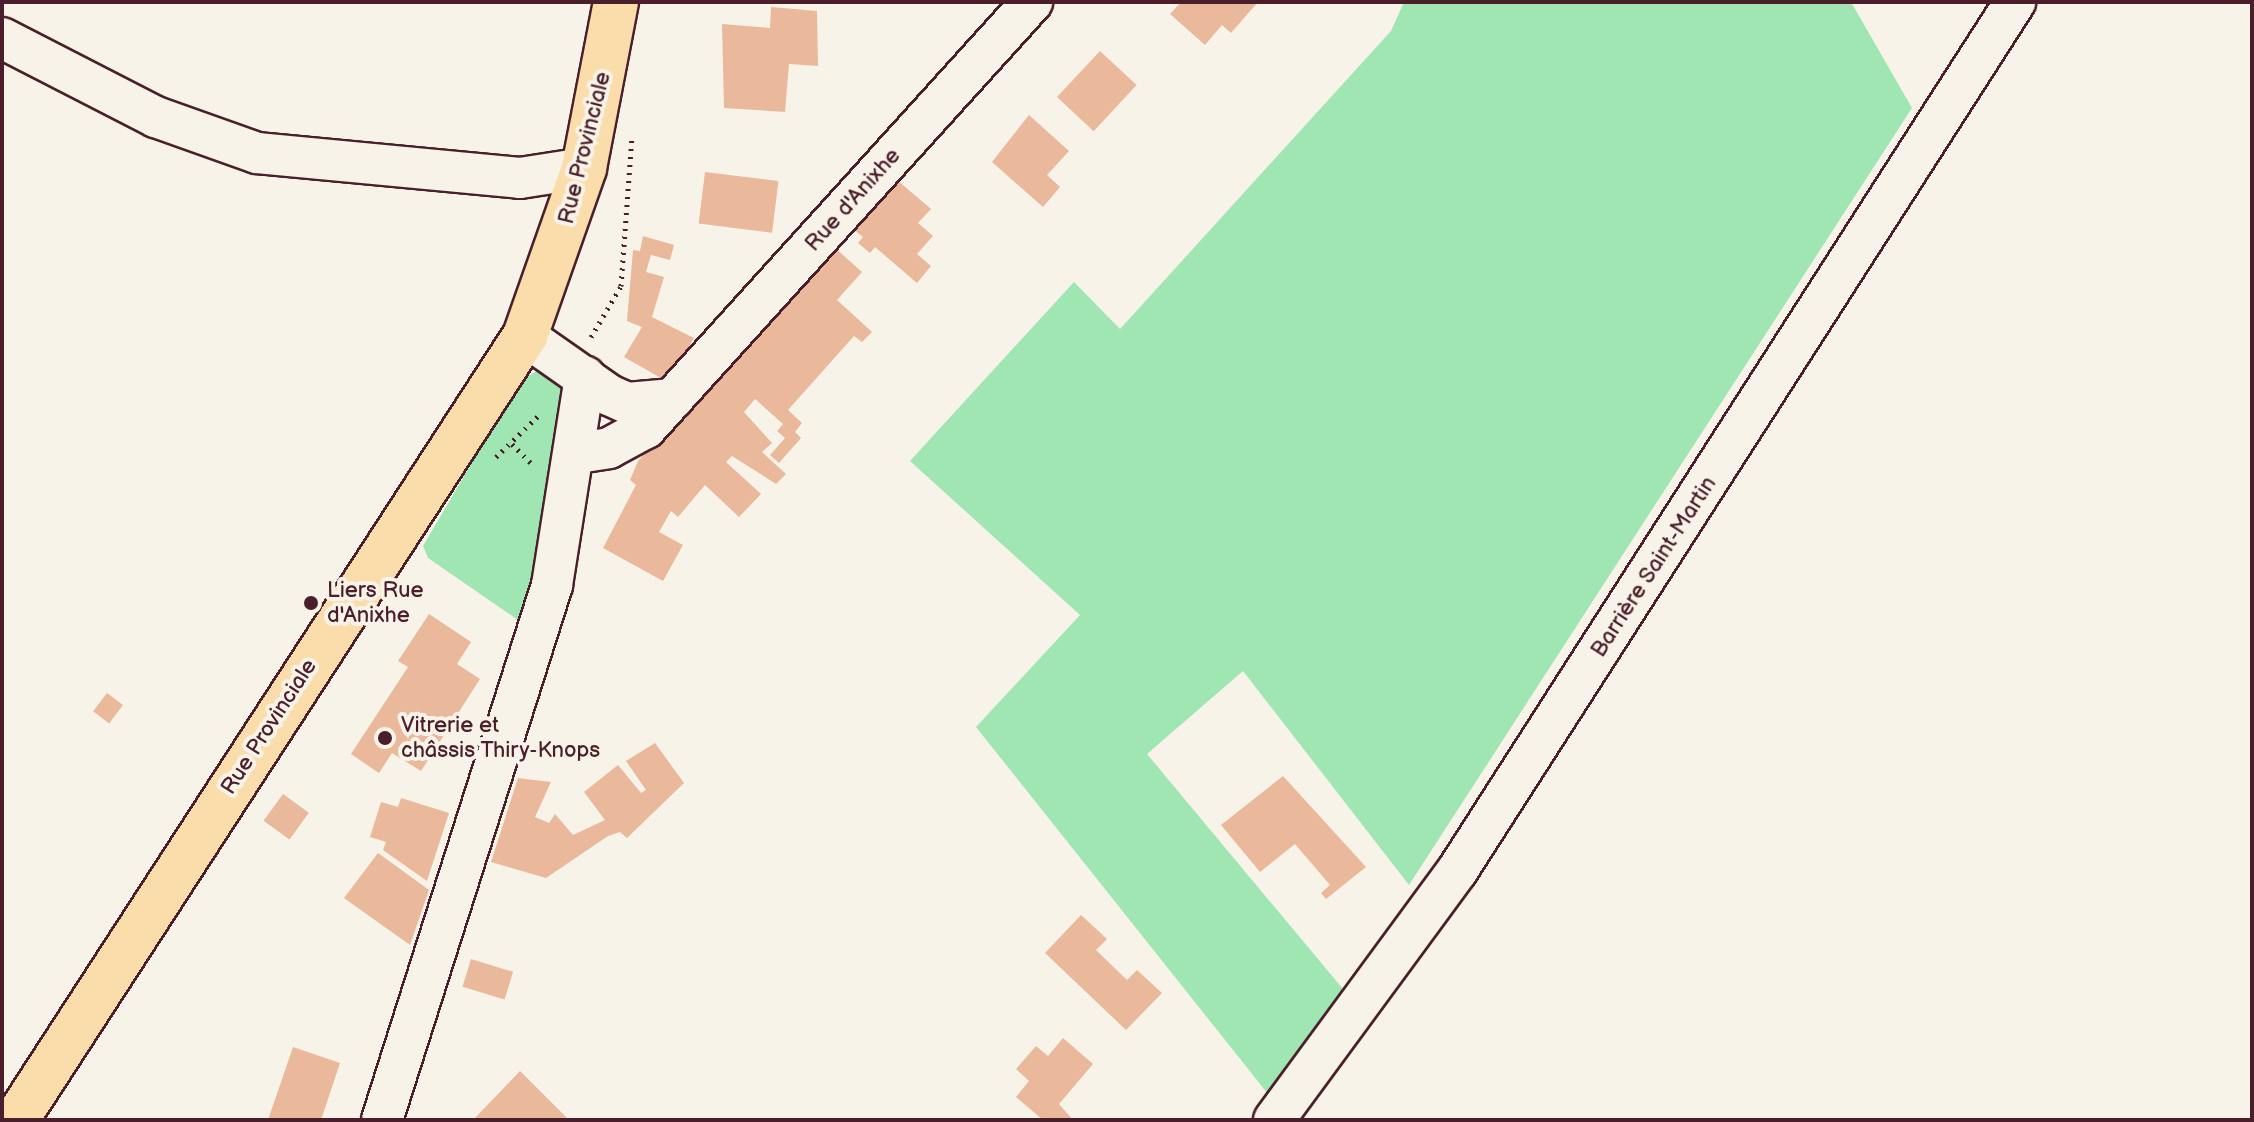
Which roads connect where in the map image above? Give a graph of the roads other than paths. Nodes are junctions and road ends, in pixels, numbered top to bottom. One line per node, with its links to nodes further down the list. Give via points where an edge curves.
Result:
1 (616, 2): 5 (main road, Rue Provinciale)
2 (1032, 2): 8 (street, Rue d'Anixhe)
3 (2015, 2): 12 (street, Barrière Saint-Martin, via 1457,871)
4 (2, 38): 5 (street, via 156,117 257,153 520,178)
5 (584, 168): 6 (main road, Rue Provinciale)
6 (525, 336): 7 (street); 10 (main road, Rue Provinciale)
7 (585, 377): 8 (street, via 627,403); 9 (street)
8 (673, 399): 9 (street, Rue d'Anixhe, via 646,428 609,448)
9 (578, 453): 11 (street, via 552,585)
10 (16, 1120)
11 (382, 1120)
12 (1274, 1120)

